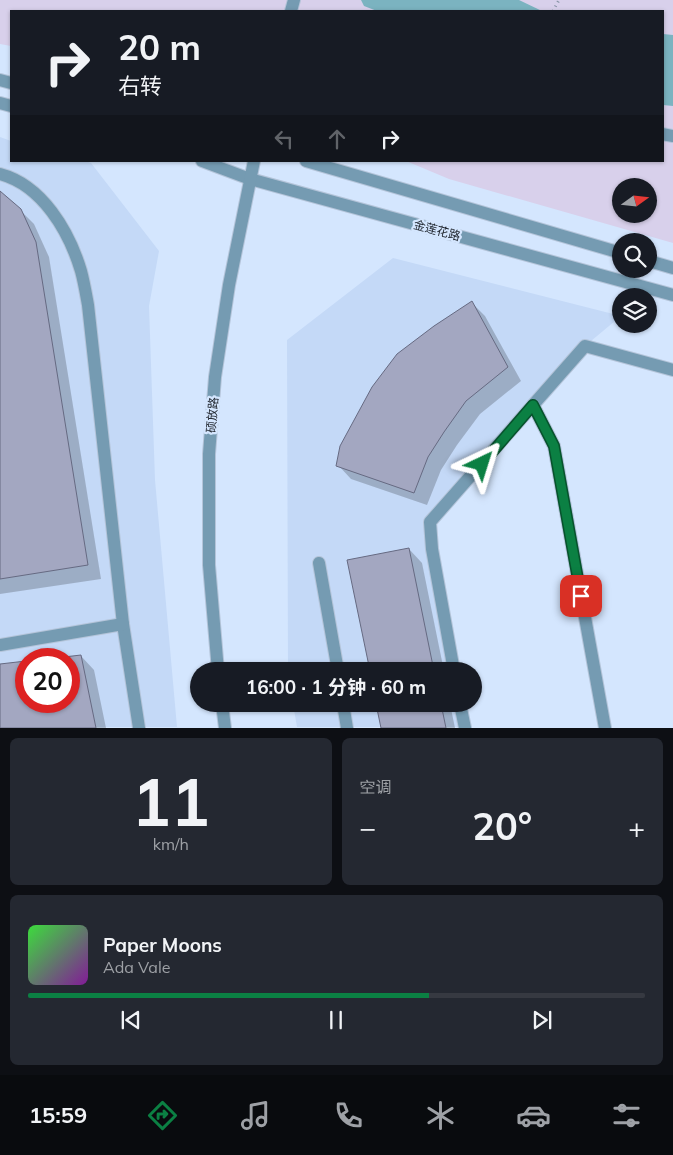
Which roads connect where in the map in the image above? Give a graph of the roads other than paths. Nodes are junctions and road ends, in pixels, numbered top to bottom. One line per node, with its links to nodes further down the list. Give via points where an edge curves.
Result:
1 (205, 162): 5 (street, 金莲花路)
2 (254, 162): 5 (street, 硕放路)
3 (309, 162): 6 (street)
4 (0, 174): 13 (street, via 28,187 46,204 65,232 81,270 88,305)
5 (250, 179): 9 (street, 金莲花路); 15 (street, 硕放路, via 229,285 209,454 210,565)
6 (612, 250)
7 (657, 263): 8 (street)
8 (673, 268)
9 (673, 295)
10 (673, 370): 11 (street, via 586,346)
11 (533, 405): 17 (street, via 430,522); 25 (street, via 554,446)
12 (319, 563): 16 (street)
13 (123, 624): 14 (street); 21 (street)
14 (0, 645)
15 (217, 662)
16 (336, 662)
17 (452, 662)
18 (223, 712): 22 (street)
19 (344, 712): 23 (street)
20 (462, 712): 24 (street)
21 (139, 728)
22 (225, 728)
23 (347, 728)
24 (465, 728)
25 (604, 728)

